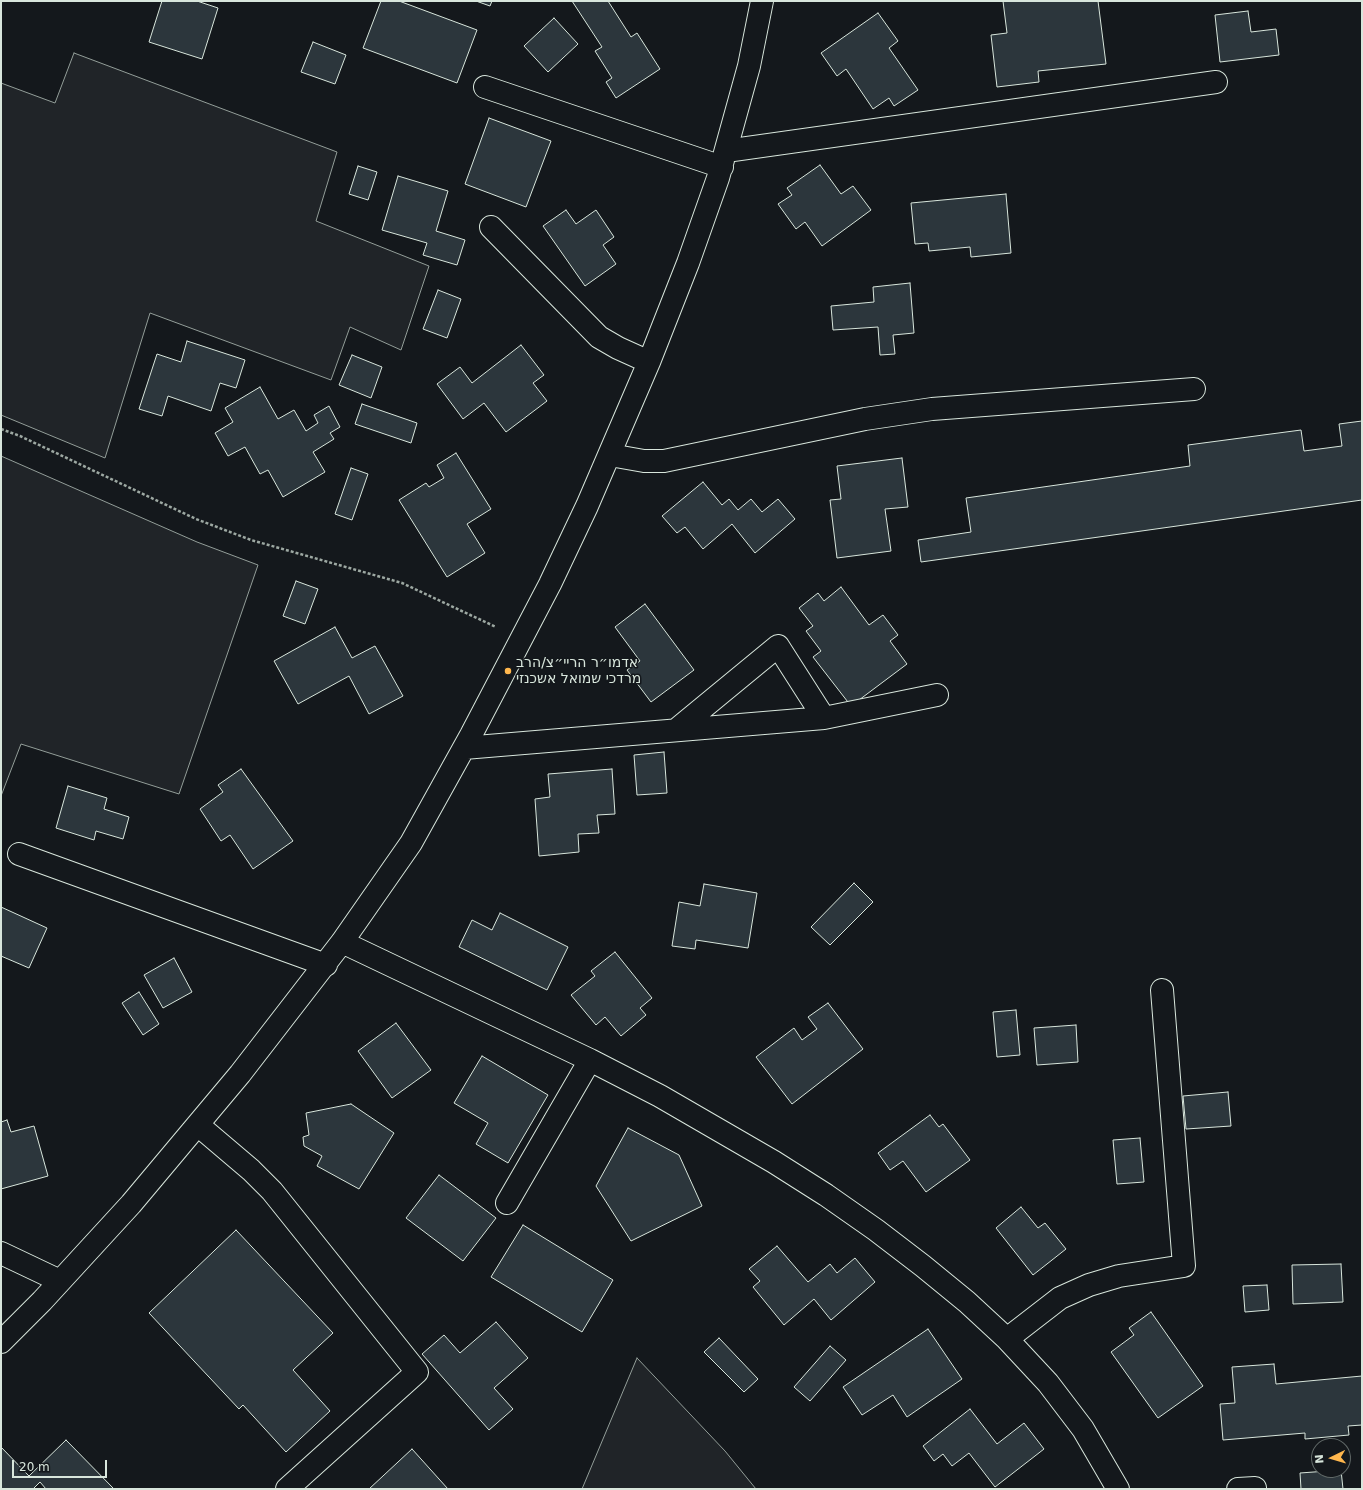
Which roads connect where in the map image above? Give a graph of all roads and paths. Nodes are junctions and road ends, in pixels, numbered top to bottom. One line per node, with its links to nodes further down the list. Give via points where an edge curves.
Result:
1 (762, 1): 4 (street, via 749,66)
2 (1216, 82): 4 (street)
3 (485, 87): 4 (street)
4 (724, 159): 6 (street, via 688,263)
5 (491, 227): 6 (street, via 599,337)
6 (649, 362): 9 (street)
7 (1194, 389): 9 (street, via 932,409 865,419 664,461 644,462)
8 (1, 429): 10 (path, via 196,519 250,540 402,582)
9 (610, 455): 10 (street)
10 (522, 639): 14 (street)
11 (937, 695): 12 (street)
12 (824, 718): 13 (street); 13 (street, via 778,646)
13 (676, 730): 14 (street)
14 (464, 748): 16 (street, via 411,843)
15 (19, 854): 17 (street)
16 (342, 942): 17 (street); 19 (street)
17 (326, 965): 20 (street)
18 (1162, 990): 24 (street, via 1184,1266 1119,1276 1089,1285 1060,1298)
19 (590, 1060): 21 (street); 24 (street, via 712,1125 826,1195 923,1266)
20 (198, 1125): 23 (street, via 131,1204); 26 (street, via 272,1191 417,1372)
21 (507, 1203)
22 (1, 1253): 23 (street)
23 (60, 1281): 25 (street)
24 (1007, 1339): 27 (street, via 1048,1383 1083,1429)
25 (1, 1342)
26 (286, 1489)
27 (1118, 1489)

